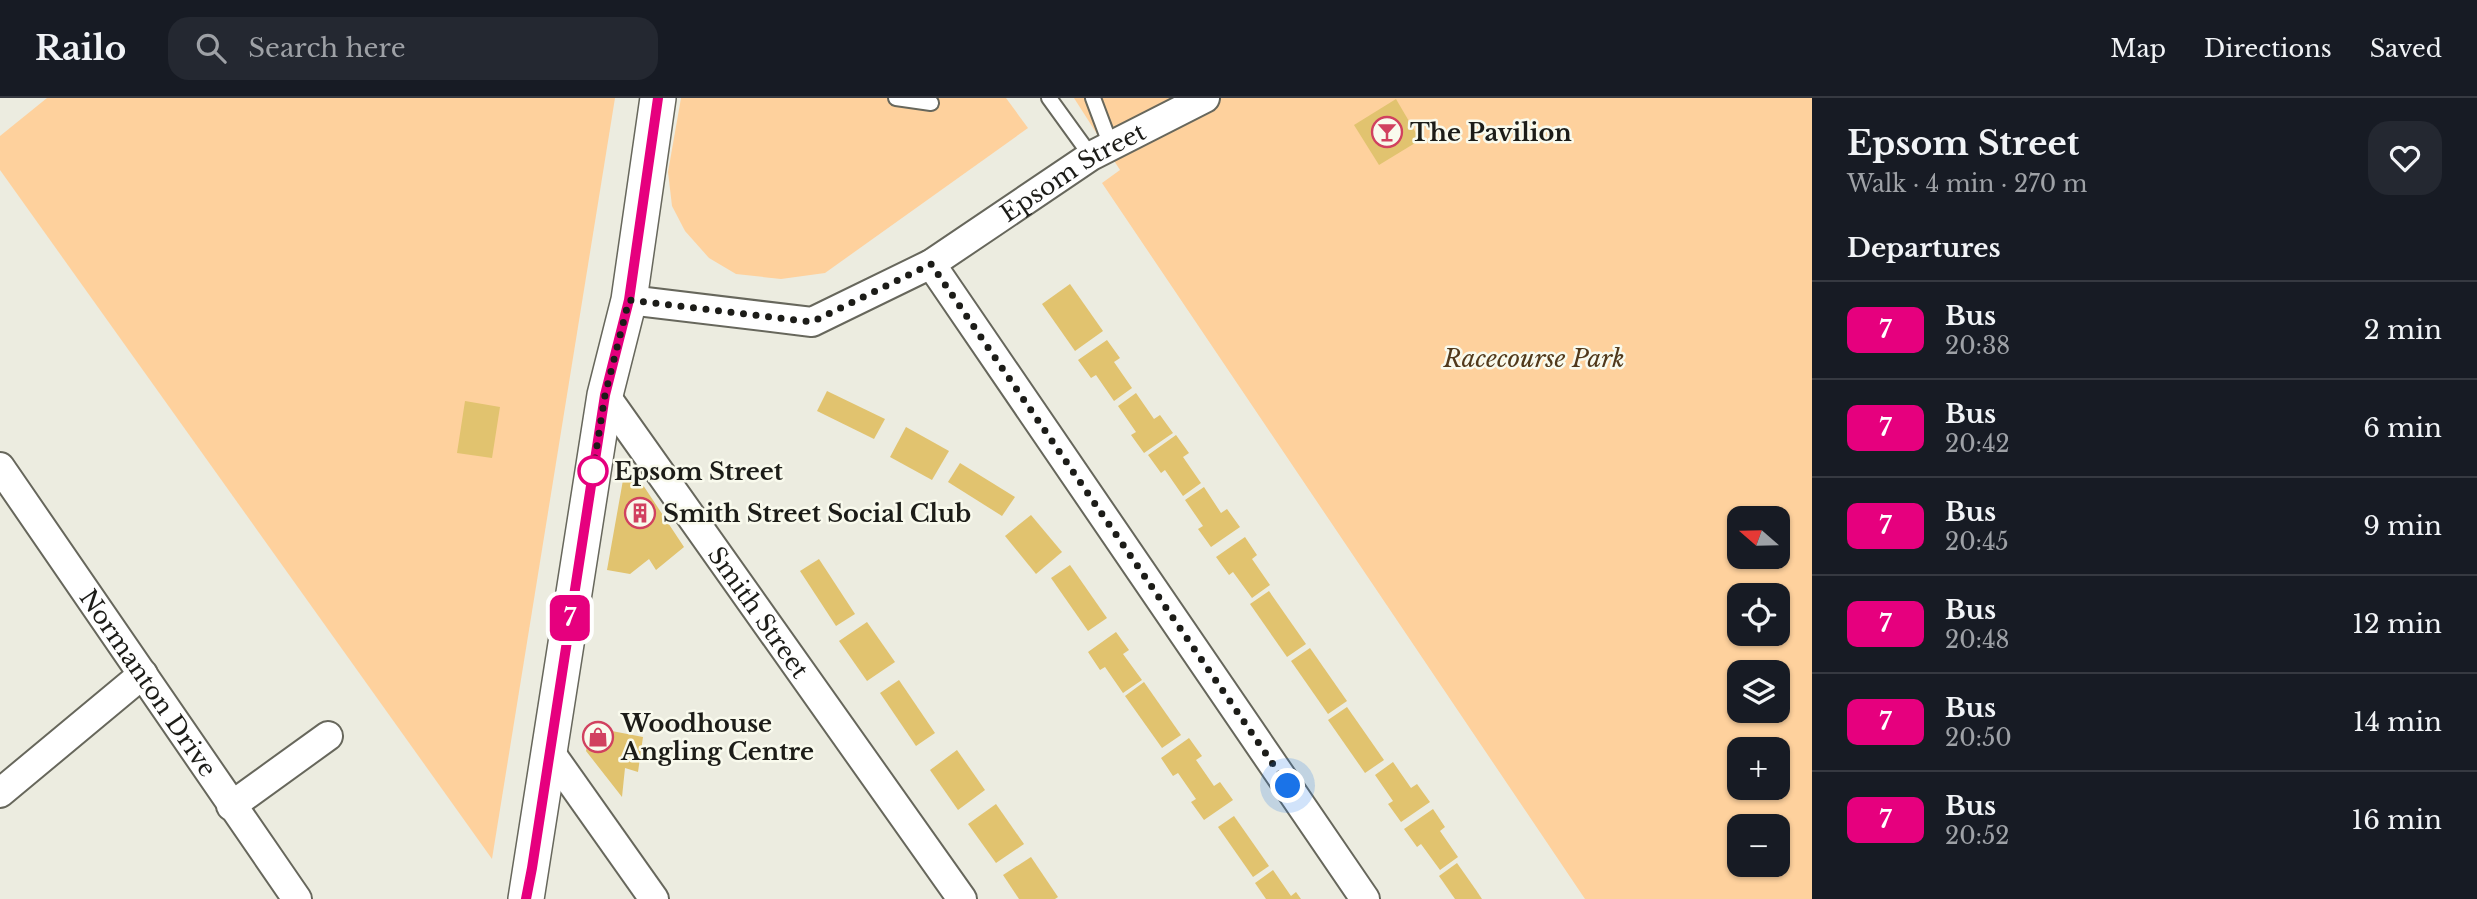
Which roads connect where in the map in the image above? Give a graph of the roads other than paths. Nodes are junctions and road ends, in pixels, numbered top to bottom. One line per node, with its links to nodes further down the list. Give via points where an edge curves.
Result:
1 (658, 98): 9 (street)
2 (896, 98): 6 (lane)
3 (1049, 98): 7 (lane)
4 (1093, 98): 7 (lane)
5 (1194, 101): 7 (street, Epsom Street)
6 (931, 103)
7 (1101, 151): 8 (street, Epsom Street)
8 (931, 264): 9 (street, Epsom Street, via 812,322); 21 (street)
9 (629, 300): 10 (street)
10 (605, 395): 14 (street); 20 (street, Smith Street)
11 (0, 467): 12 (street, Normanton Drive)
12 (143, 674): 15 (street); 16 (street, Normanton Drive)
13 (328, 736): 16 (street)
14 (550, 752): 18 (street); 19 (street)
15 (0, 793)
16 (231, 806): 17 (street, Normanton Drive)
17 (297, 899)
18 (526, 899)
19 (654, 899)
20 (962, 899)
21 (1365, 899)

